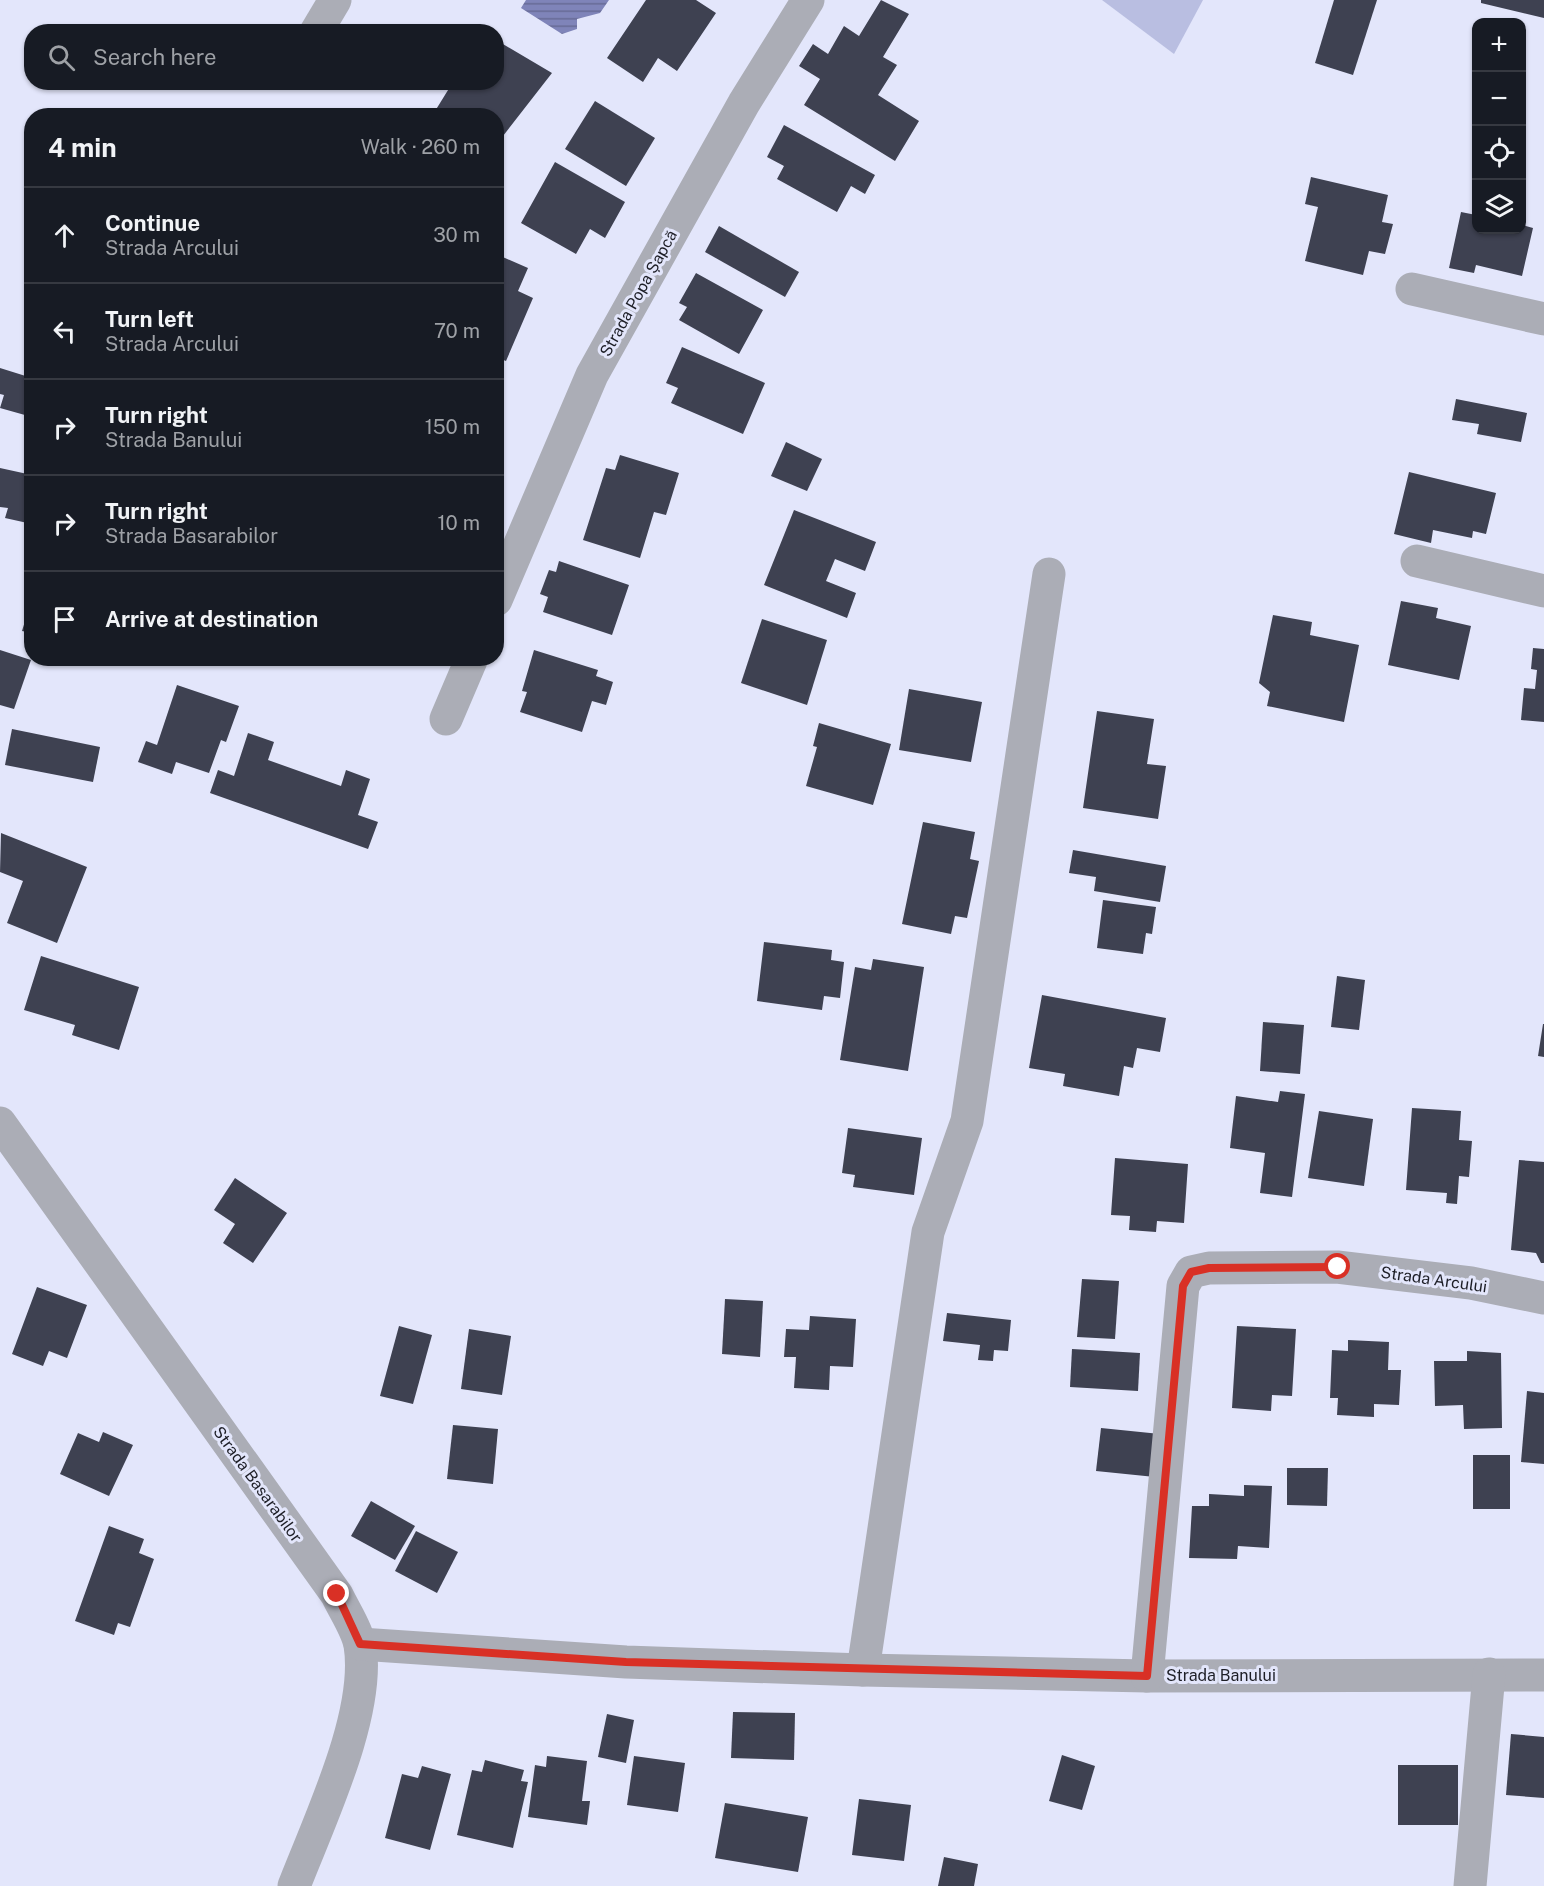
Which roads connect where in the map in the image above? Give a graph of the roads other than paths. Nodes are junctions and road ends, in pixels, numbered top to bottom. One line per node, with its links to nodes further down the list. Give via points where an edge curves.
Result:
1 (335, 0): 3 (street)
2 (808, 0): 8 (street, Strada Popa Șapcă, via 744,103 592,375)
3 (321, 24)
4 (1412, 289): 5 (street)
5 (1544, 319)
6 (1417, 561): 9 (street)
7 (1049, 574): 15 (street, via 967,1121 928,1232)
8 (504, 581)
9 (1544, 591)
10 (469, 666): 11 (street)
11 (446, 719)
12 (0, 1123): 14 (street, Strada Basarabilor, via 337,1594)
13 (1544, 1299): 18 (street, Strada Arcului, via 1471,1283 1338,1267 1209,1268 1191,1272 1183,1286)
14 (360, 1644): 15 (street, Strada Banului, via 626,1662); 19 (street, Strada Basarabilor, via 359,1700 341,1765)
15 (863, 1670): 18 (street, Strada Banului)
16 (1489, 1674): 17 (street, Strada Banului); 18 (street, Strada Banului); 20 (street)
17 (1544, 1675)
18 (1147, 1676)
19 (294, 1886)
20 (1470, 1886)

